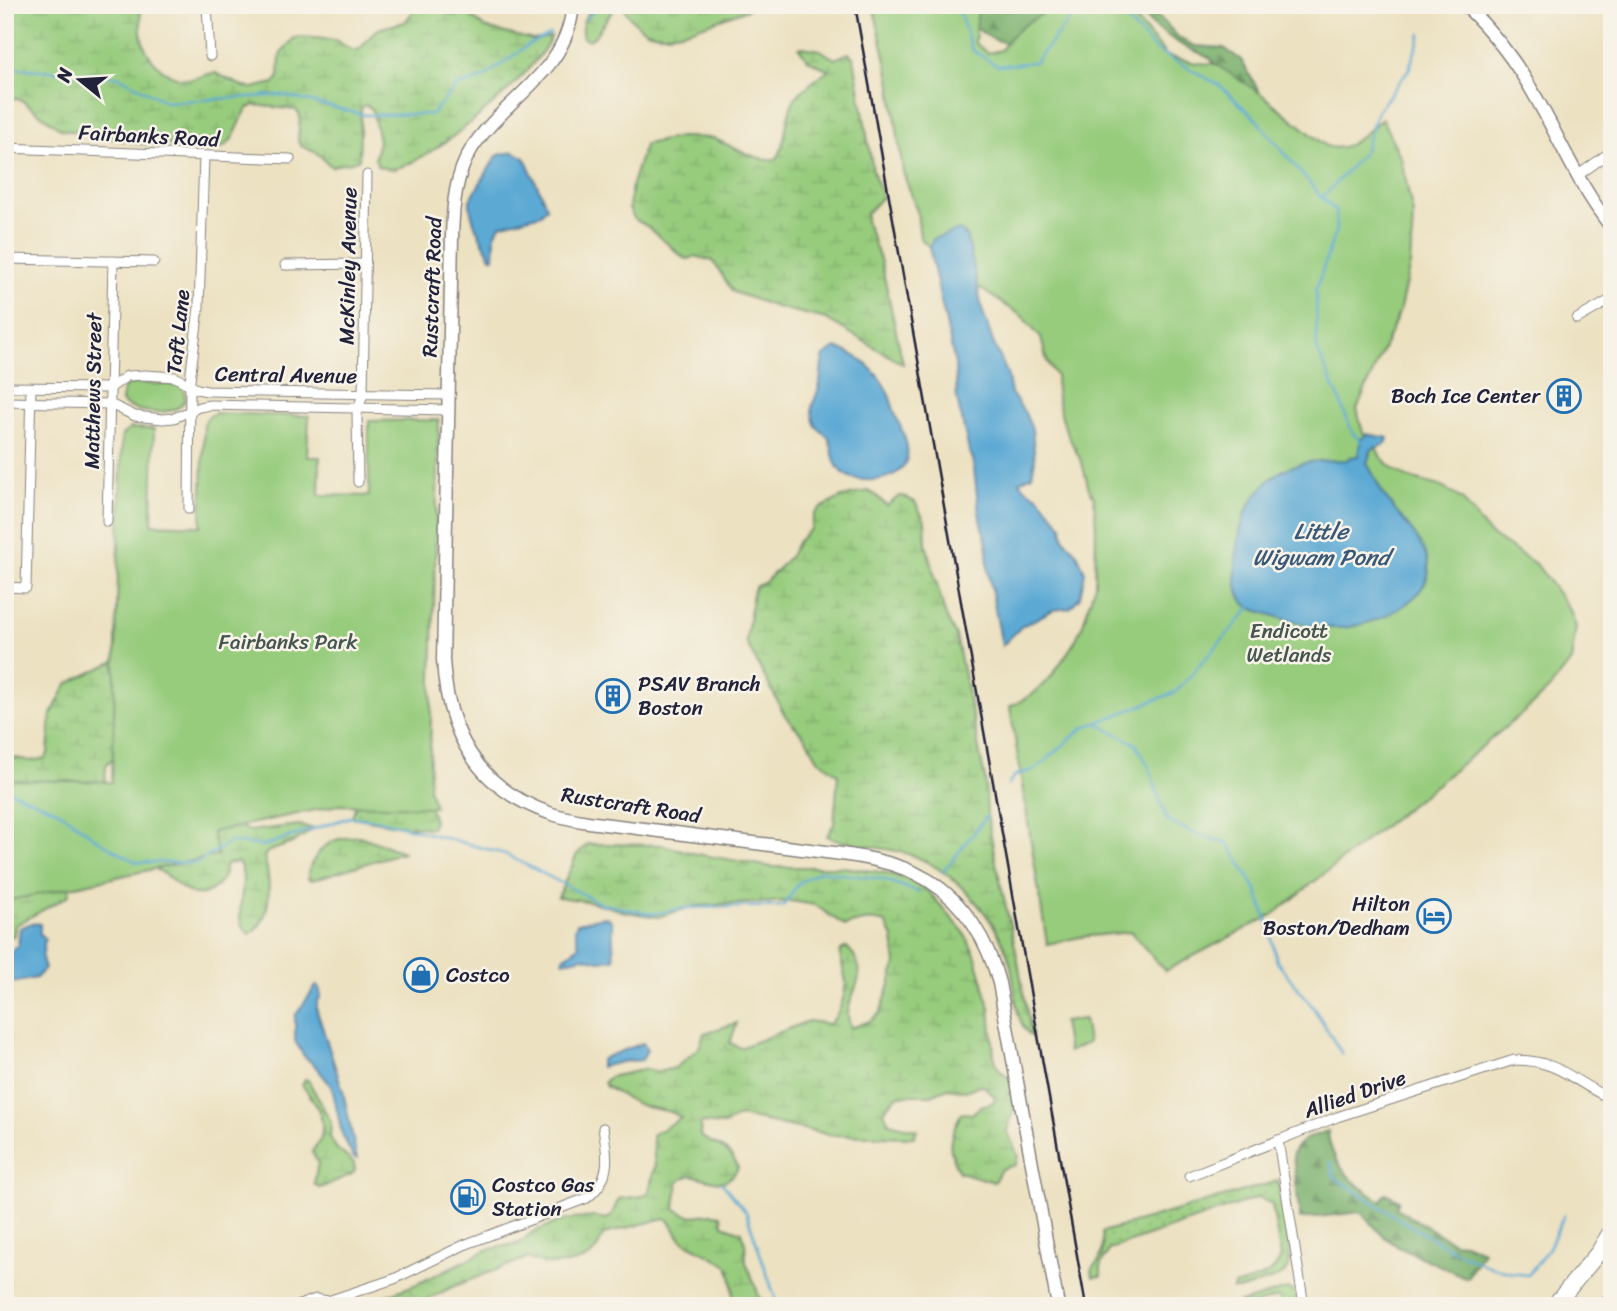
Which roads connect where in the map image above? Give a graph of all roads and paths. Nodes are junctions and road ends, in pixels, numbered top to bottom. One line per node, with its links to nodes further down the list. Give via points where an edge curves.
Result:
1 (207, 5): 4 (street)
2 (573, 5): 24 (main road, Rustcraft Road, via 559,51 481,136 457,182)
3 (1465, 5): 10 (main road, via 1533,93)
4 (209, 55)
5 (5, 148): 7 (street, Fairbanks Road)
6 (1612, 151): 10 (street)
7 (204, 157): 8 (street, Fairbanks Road); 19 (street, Taft Lane, via 200,307)
8 (290, 159)
9 (367, 175): 15 (street, McKinley Avenue)
10 (1577, 176): 11 (main road)
11 (1610, 224)
12 (5, 259): 13 (street)
13 (113, 261): 14 (street); 22 (street, Matthews Street)
14 (154, 262)
15 (365, 264): 16 (street); 23 (street, McKinley Avenue)
16 (285, 265)
17 (1612, 299): 18 (street)
18 (1577, 319)
19 (190, 384): 22 (street, Central Avenue, via 175,377 137,375); 23 (street, Central Avenue, via 207,391); 30 (street, Taft Lane)
20 (5, 387): 21 (street, Central Avenue)
21 (30, 388): 22 (street, Central Avenue); 26 (street)
22 (110, 388): 27 (street, Matthews Street)
23 (363, 394): 24 (street, Central Avenue); 28 (street, McKinley Avenue)
24 (448, 395): 29 (main road, Rustcraft Road)
25 (5, 401): 26 (street, Central Avenue)
26 (30, 402): 27 (street, Central Avenue); 34 (street, via 26,588)
27 (110, 404): 30 (street, Central Avenue, via 147,418 174,418); 33 (street, Matthews Street)
28 (359, 407): 29 (street, Central Avenue); 30 (street, Central Avenue, via 210,405); 31 (street, McKinley Avenue)
29 (448, 410): 45 (main road, Rustcraft Road, via 444,680 454,724 476,762 509,793 555,814 870,859 916,873 949,897 976,927 999,983)
30 (189, 411): 32 (street, Taft Lane)
31 (358, 482)
32 (189, 509)
33 (107, 522)
34 (5, 587)
35 (1599, 1093): 36 (street, Allied Drive); 37 (street, Allied Drive); 39 (street, Allied Drive, via 1557,1067 1514,1060)
36 (1612, 1099)
37 (1612, 1105)
38 (603, 1128): 43 (street, via 606,1172 583,1200)
39 (1278, 1140): 40 (street, Allied Drive); 46 (street)
40 (1189, 1176)
41 (1612, 1230): 47 (highway)
42 (1612, 1299): 48 (highway)
43 (325, 1303): 44 (street, via 316,1299)
44 (297, 1306)
45 (1058, 1306)
46 (1304, 1306)
47 (1554, 1306)
48 (1605, 1306)

